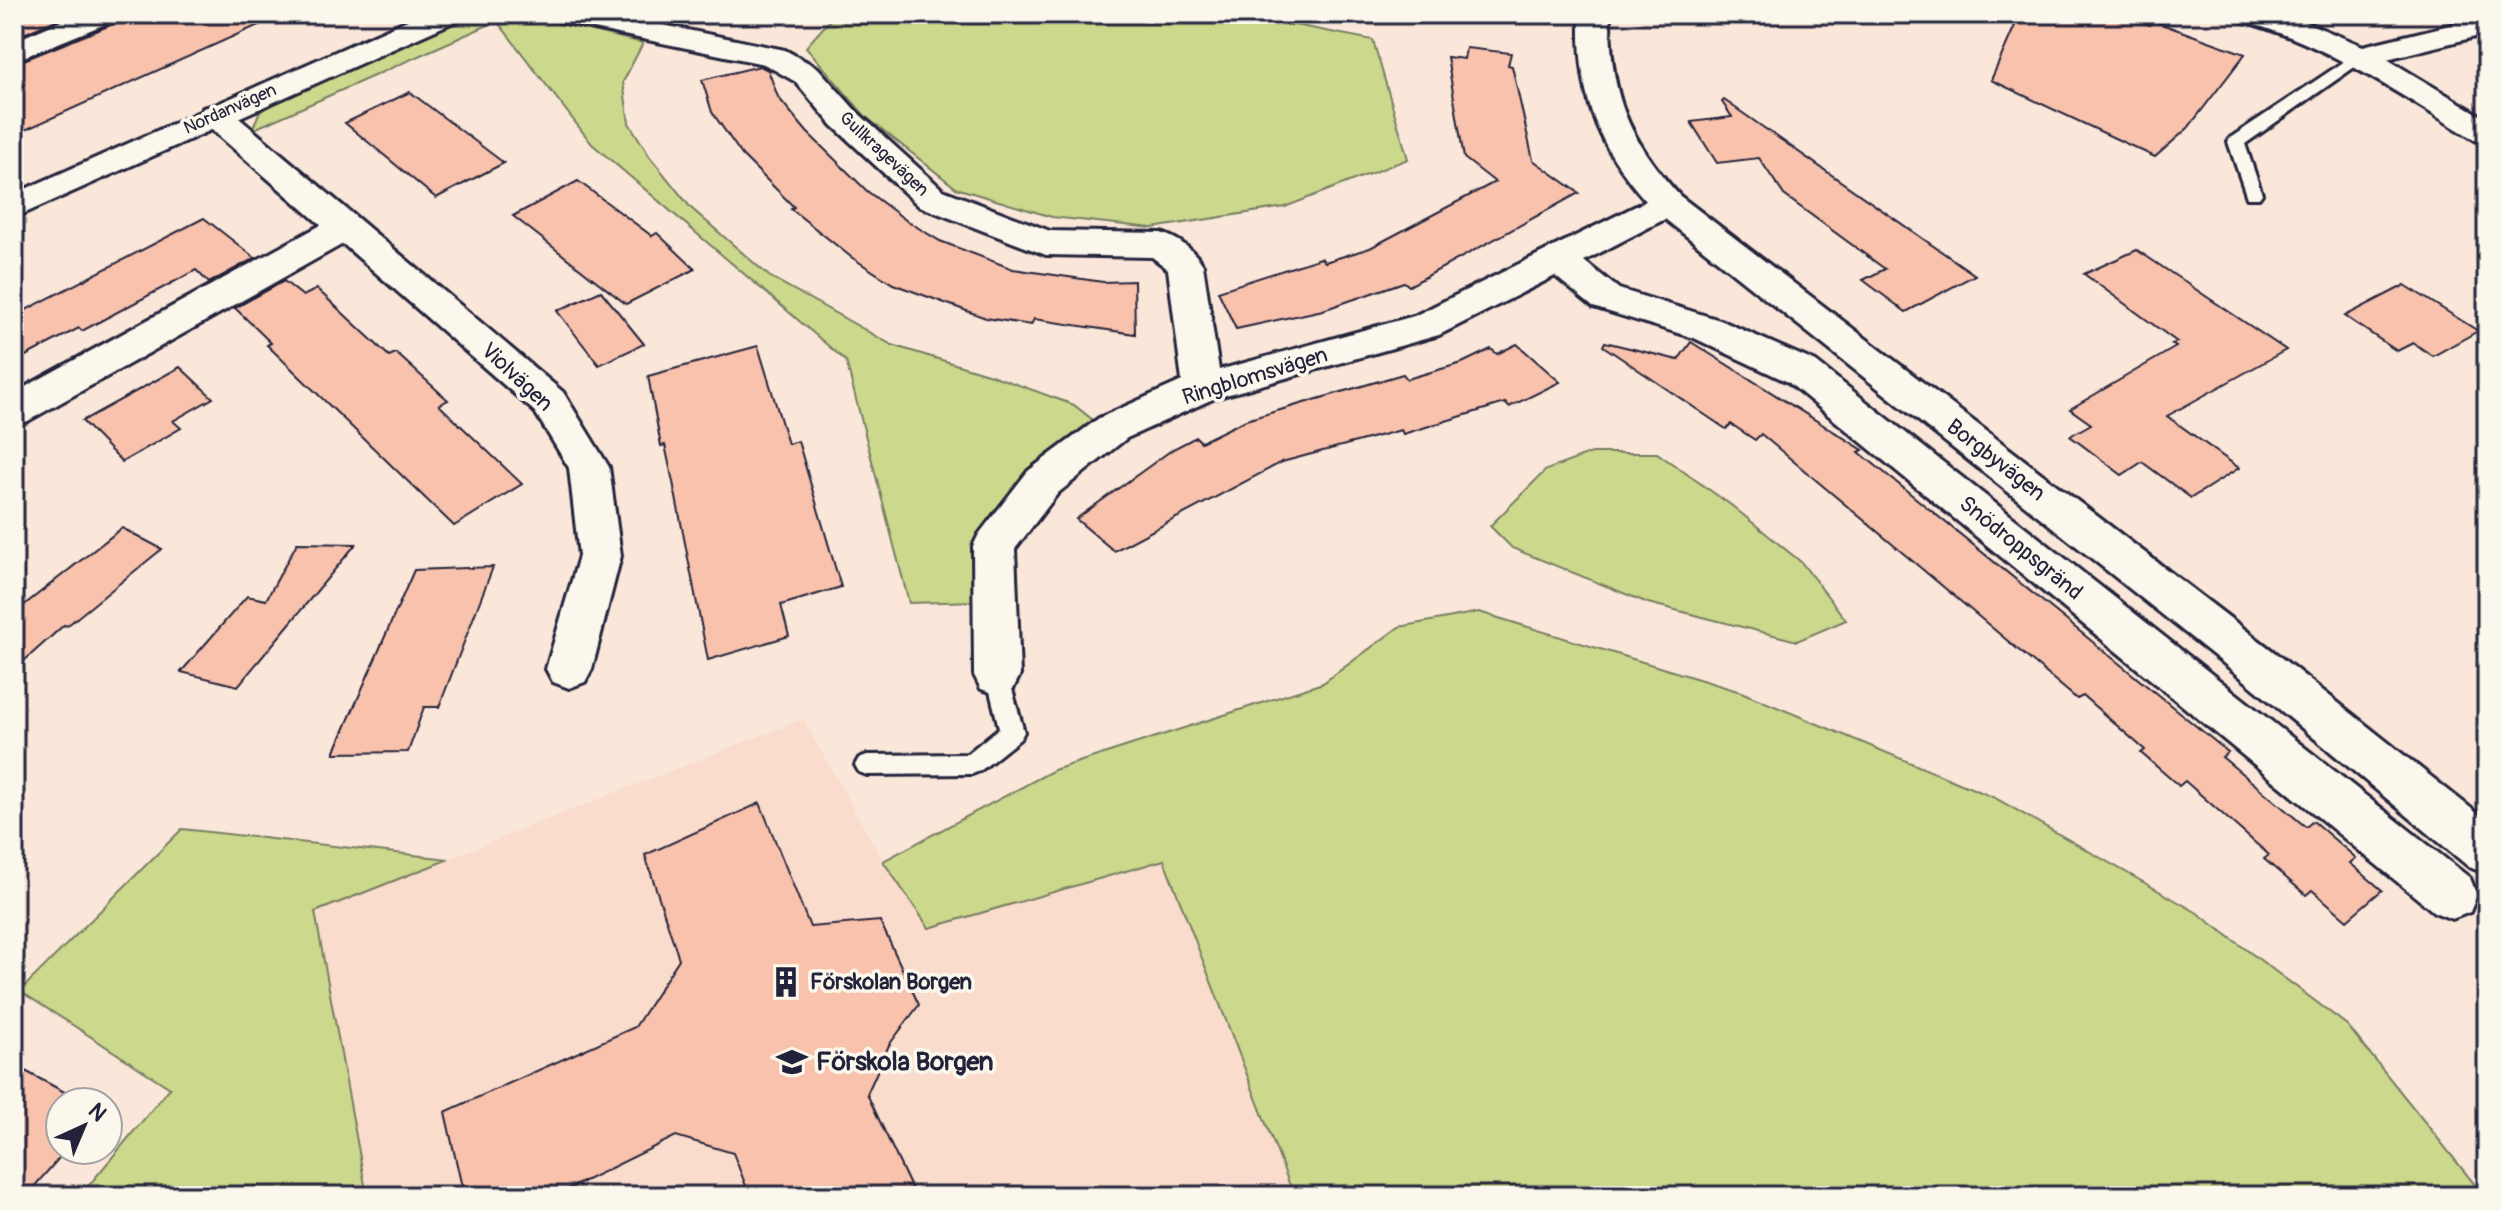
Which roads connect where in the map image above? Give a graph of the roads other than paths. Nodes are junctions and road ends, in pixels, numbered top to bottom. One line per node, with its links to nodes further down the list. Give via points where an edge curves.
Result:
1 (104, 14): 9 (street)
2 (447, 14): 11 (street, Nordanvägen)
3 (565, 14): 8 (street, Gullkragevägen)
4 (696, 14): 8 (street)
5 (1595, 14): 14 (street, Borgbyvägen, via 1593,58 1607,118 1640,175)
6 (2250, 14): 10 (street, via 2289,24)
7 (2487, 25): 10 (street)
8 (671, 36): 18 (street, Gullkragevägen, via 774,57 807,75 844,118 931,198 1046,243 1161,245 1185,265)
9 (14, 52)
10 (2360, 56): 12 (street); 13 (lane, via 2236,142)
11 (215, 115): 15 (street, Nordanvägen); 16 (street, Violvägen)
12 (2487, 133)
13 (2253, 194)
14 (1668, 204): 17 (street, Ringblomsvägen); 23 (street, Borgbyvägen, via 2253,661)
15 (14, 207)
16 (347, 226): 19 (street); 20 (street, Violvägen, via 549,402 589,467 600,556)
17 (1558, 259): 18 (street, Ringblomsvägen, via 1426,326); 24 (street, Snödroppsgränd, via 1606,298 1707,329 1802,372)
18 (1202, 388): 21 (street, Ringblomsvägen, via 1113,428 1043,482 994,546)
19 (14, 411)
20 (569, 669)
21 (997, 675): 22 (lane, via 1012,732 972,764)
22 (867, 765)
23 (2487, 851)
24 (2452, 895)

